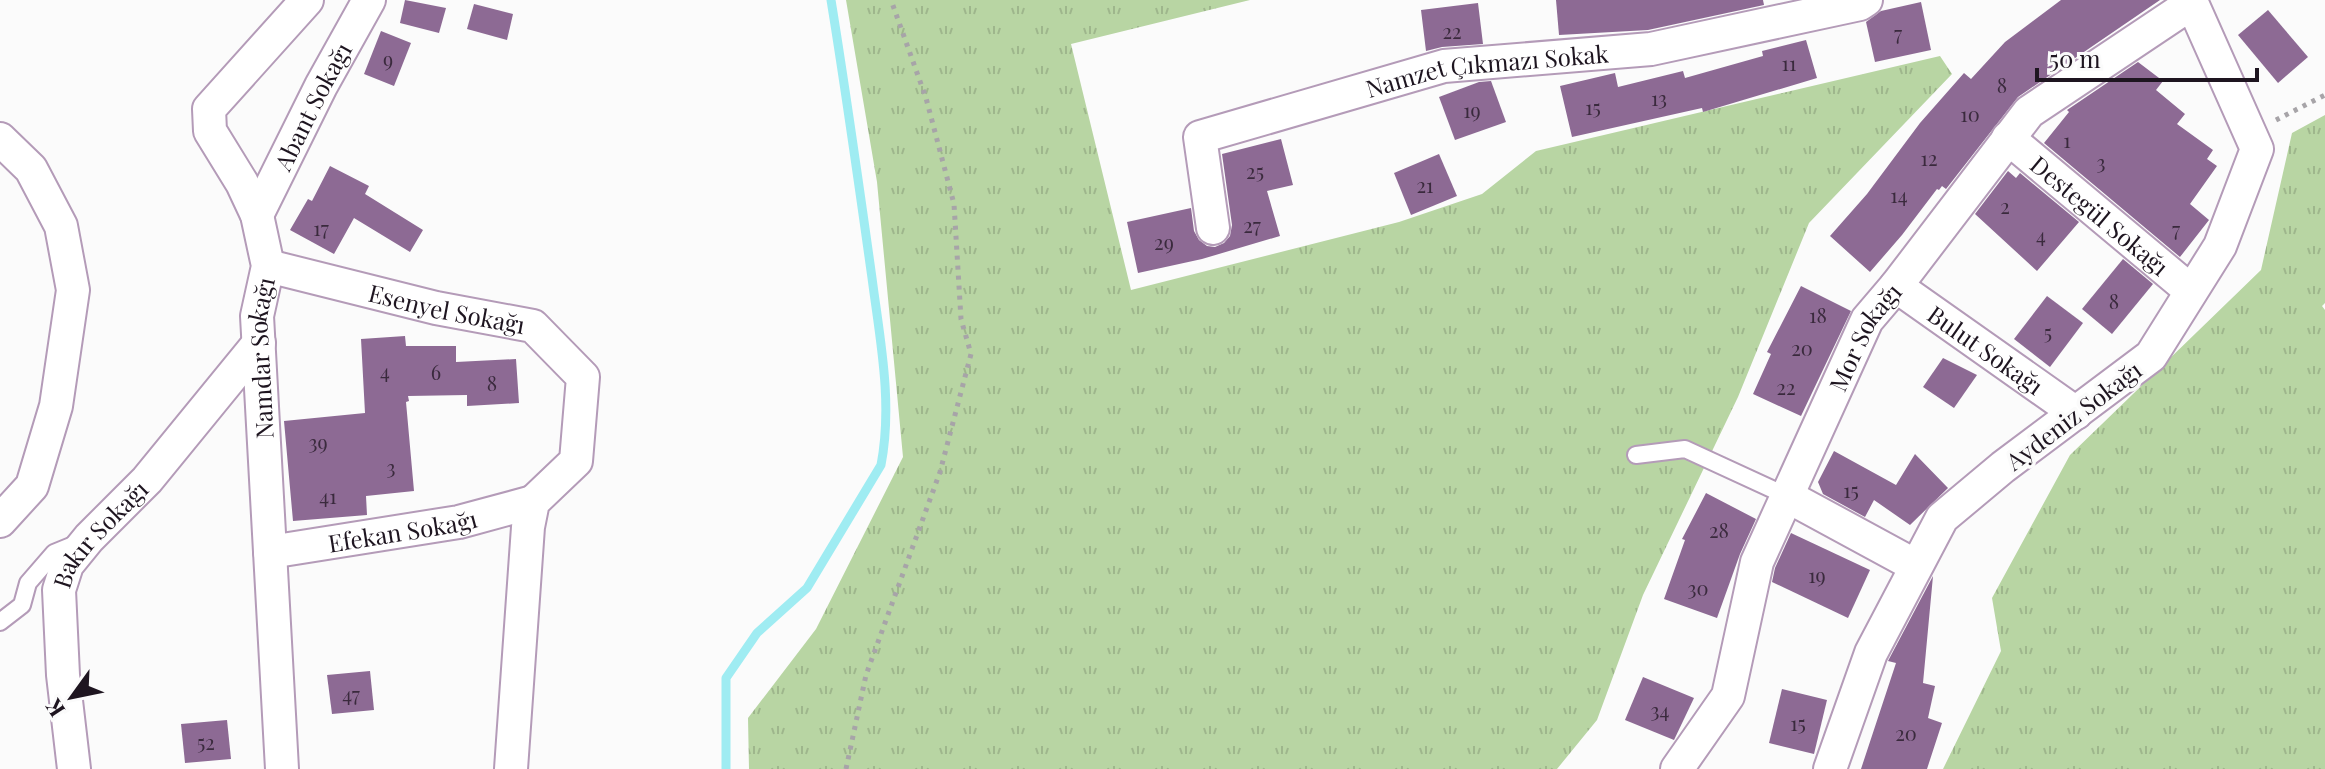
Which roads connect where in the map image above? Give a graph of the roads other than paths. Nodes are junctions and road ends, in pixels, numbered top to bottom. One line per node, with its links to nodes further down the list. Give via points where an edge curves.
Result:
1 (307, 0): 7 (street, Namdar Sokağı, via 209,109 210,131)
2 (369, 0): 7 (street, Abant Sokağı)
3 (1861, 1): 8 (street, Namzet Çıkmazı Sokak, via 1651,49 1444,66 1200,137)
4 (2193, 1): 5 (street, Mor Sokağı, via 2029,112); 11 (street, Aydeniz Sokağı, via 2257,149 2220,246)
5 (2008, 138): 10 (street, Mor Sokağı); 11 (street, Destegül Sokağı)
6 (0, 139): 17 (street, via 31,169 61,226 73,290 56,406 32,486)
7 (257, 215): 9 (street, Namdar Sokağı)
8 (1213, 228)
9 (268, 266): 12 (street, Namdar Sokağı, via 257,316); 16 (street, Esenyel Sokağı, via 533,326 583,377 576,461)
10 (1896, 286): 13 (street, Bulut Sokağı); 15 (street, Mor Sokağı, via 1867,320)
11 (2191, 291): 13 (street, Aydeniz Sokağı, via 2151,356)
12 (259, 343): 18 (street, Bakır Sokağı, via 147,480); 19 (street, Namdar Sokağı)
13 (2076, 413): 20 (street, Aydeniz Sokağı, via 1942,518)
14 (1636, 455): 15 (lane, via 1685,449)
15 (1787, 496): 20 (street); 25 (street, Mor Sokağı, via 1757,562 1728,696)
16 (533, 502): 19 (street, Efekan Sokağı, via 459,522); 24 (street)
17 (0, 521)
18 (89, 538): 21 (lane, via 54,553 28,583 22,605); 22 (street, Bakır Sokağı, via 67,565 59,590)
19 (270, 552): 23 (street, Namdar Sokağı)
20 (1916, 566): 26 (street, Aydeniz Sokağı, via 1871,653)
21 (0, 622)
22 (74, 769)
23 (282, 769)
24 (511, 769)
25 (1677, 769)
26 (1830, 769)

